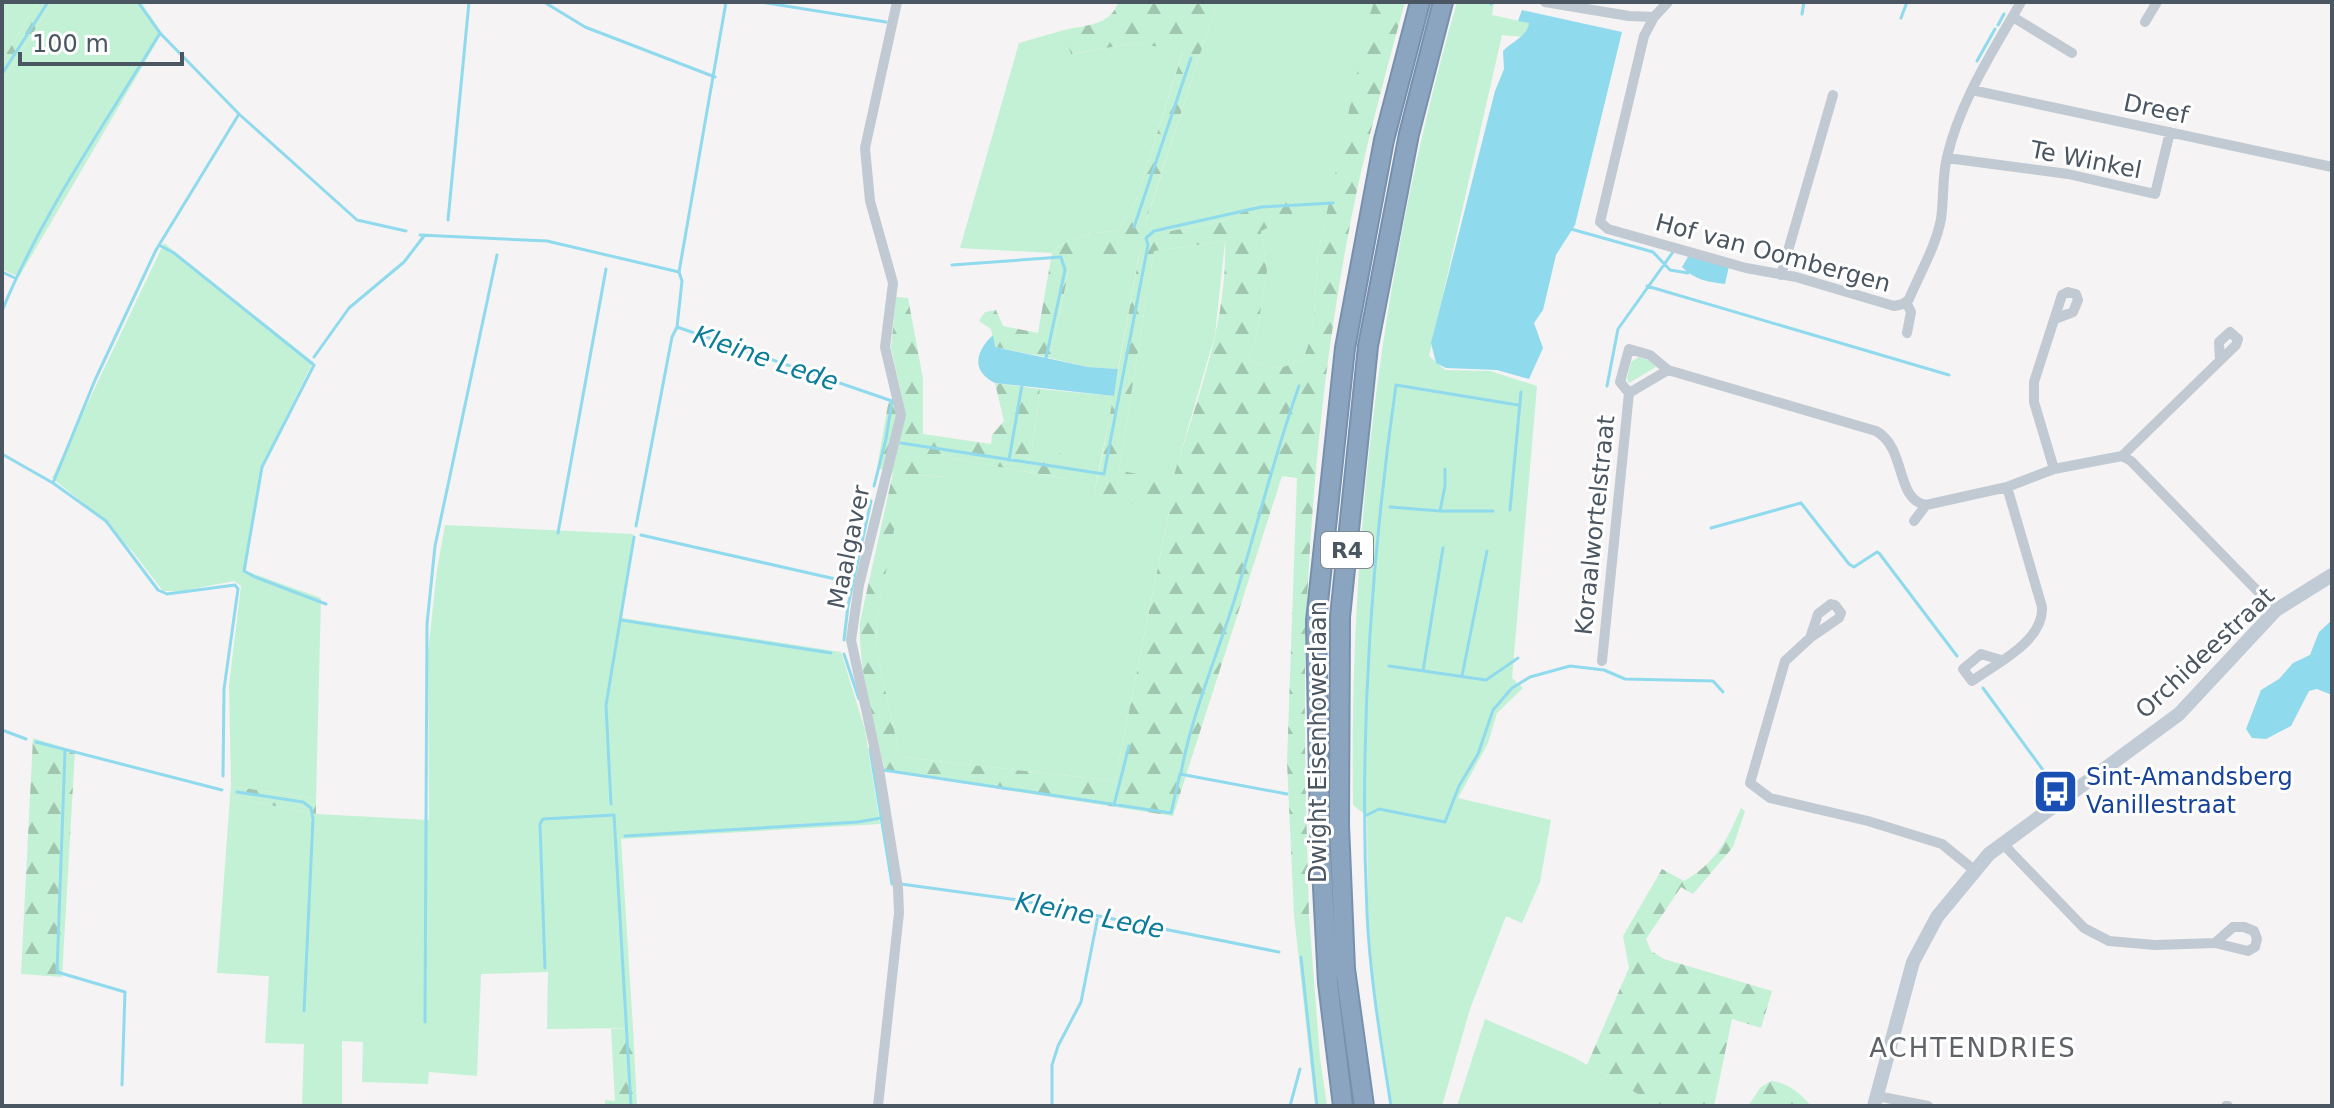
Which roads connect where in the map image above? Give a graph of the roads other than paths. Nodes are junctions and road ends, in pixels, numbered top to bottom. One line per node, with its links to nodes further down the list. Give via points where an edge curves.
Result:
1 (897, 2): 38 (street, Maalgaver, via 865,148 870,201 893,283 885,347 901,415 862,571 851,640 879,769 899,913)
2 (1420, 2): 39 (highway, Dwight Eisenhowerlaan / R4, via 1384,140 1345,348 1316,621 1320,846 1328,983)
3 (1443, 2): 40 (highway, Dwight Eisenhowerlaan / R4, via 1409,134 1368,346 1340,617 1345,969)
4 (1545, 2): 8 (street)
5 (1668, 2): 8 (street)
6 (2021, 2): 9 (street, Hof van Oombergen)
7 (2157, 2): 10 (street)
8 (1654, 17): 17 (street, Hof van Oombergen, via 1644,36 1600,222 1608,229)
9 (2013, 17): 11 (street); 12 (street, Hof van Oombergen)
10 (2145, 22)
11 (2072, 53)
12 (1972, 90): 14 (street, Dreef); 15 (street, Hof van Oombergen)
13 (1833, 95): 17 (street)
14 (2170, 132): 15 (street, Te Winkel, via 2155,194 2068,174); 16 (street, Dreef)
15 (1947, 158): 18 (street, Hof van Oombergen, via 1939,227)
16 (2332, 167)
17 (1781, 275): 18 (street, Hof van Oombergen, via 1889,306)
18 (1906, 302): 20 (street, via 1911,312)
19 (2055, 319): 25 (street, via 2034,382 2034,402)
20 (1907, 333)
21 (2220, 360): 24 (street)
22 (1668, 370): 23 (street, Koraalwortelstraat); 23 (street, Koraalwortelstraat, via 1650,355 1629,349 1620,382); 27 (street, Koraalwortelstraat, via 1876,431 1892,445 1908,496)
23 (1629, 393): 33 (street, Koraalwortelstraat)
24 (2122, 456): 25 (street); 30 (street)
25 (2054, 469): 26 (street)
26 (2007, 487): 27 (street); 32 (street, via 2042,618 2038,630)
27 (1922, 505): 28 (street)
28 (1914, 521)
29 (2332, 575): 30 (street, Orchideestraat)
30 (2276, 610): 34 (street, Orchideestraat, via 2179,714)
31 (1810, 638): 35 (street, via 1785,661 1750,783 1770,798 1942,844)
32 (2001, 660)
33 (1602, 661)
34 (2003, 844): 35 (street, Orchideestraat); 36 (street, via 2084,928 2109,941)
35 (1974, 870): 37 (street, Orchideestraat, via 1937,917 1913,962)
36 (2215, 943)
37 (1876, 1101): 41 (street)
38 (878, 1106)
39 (1343, 1106)
40 (1364, 1106)
41 (1928, 1106)

